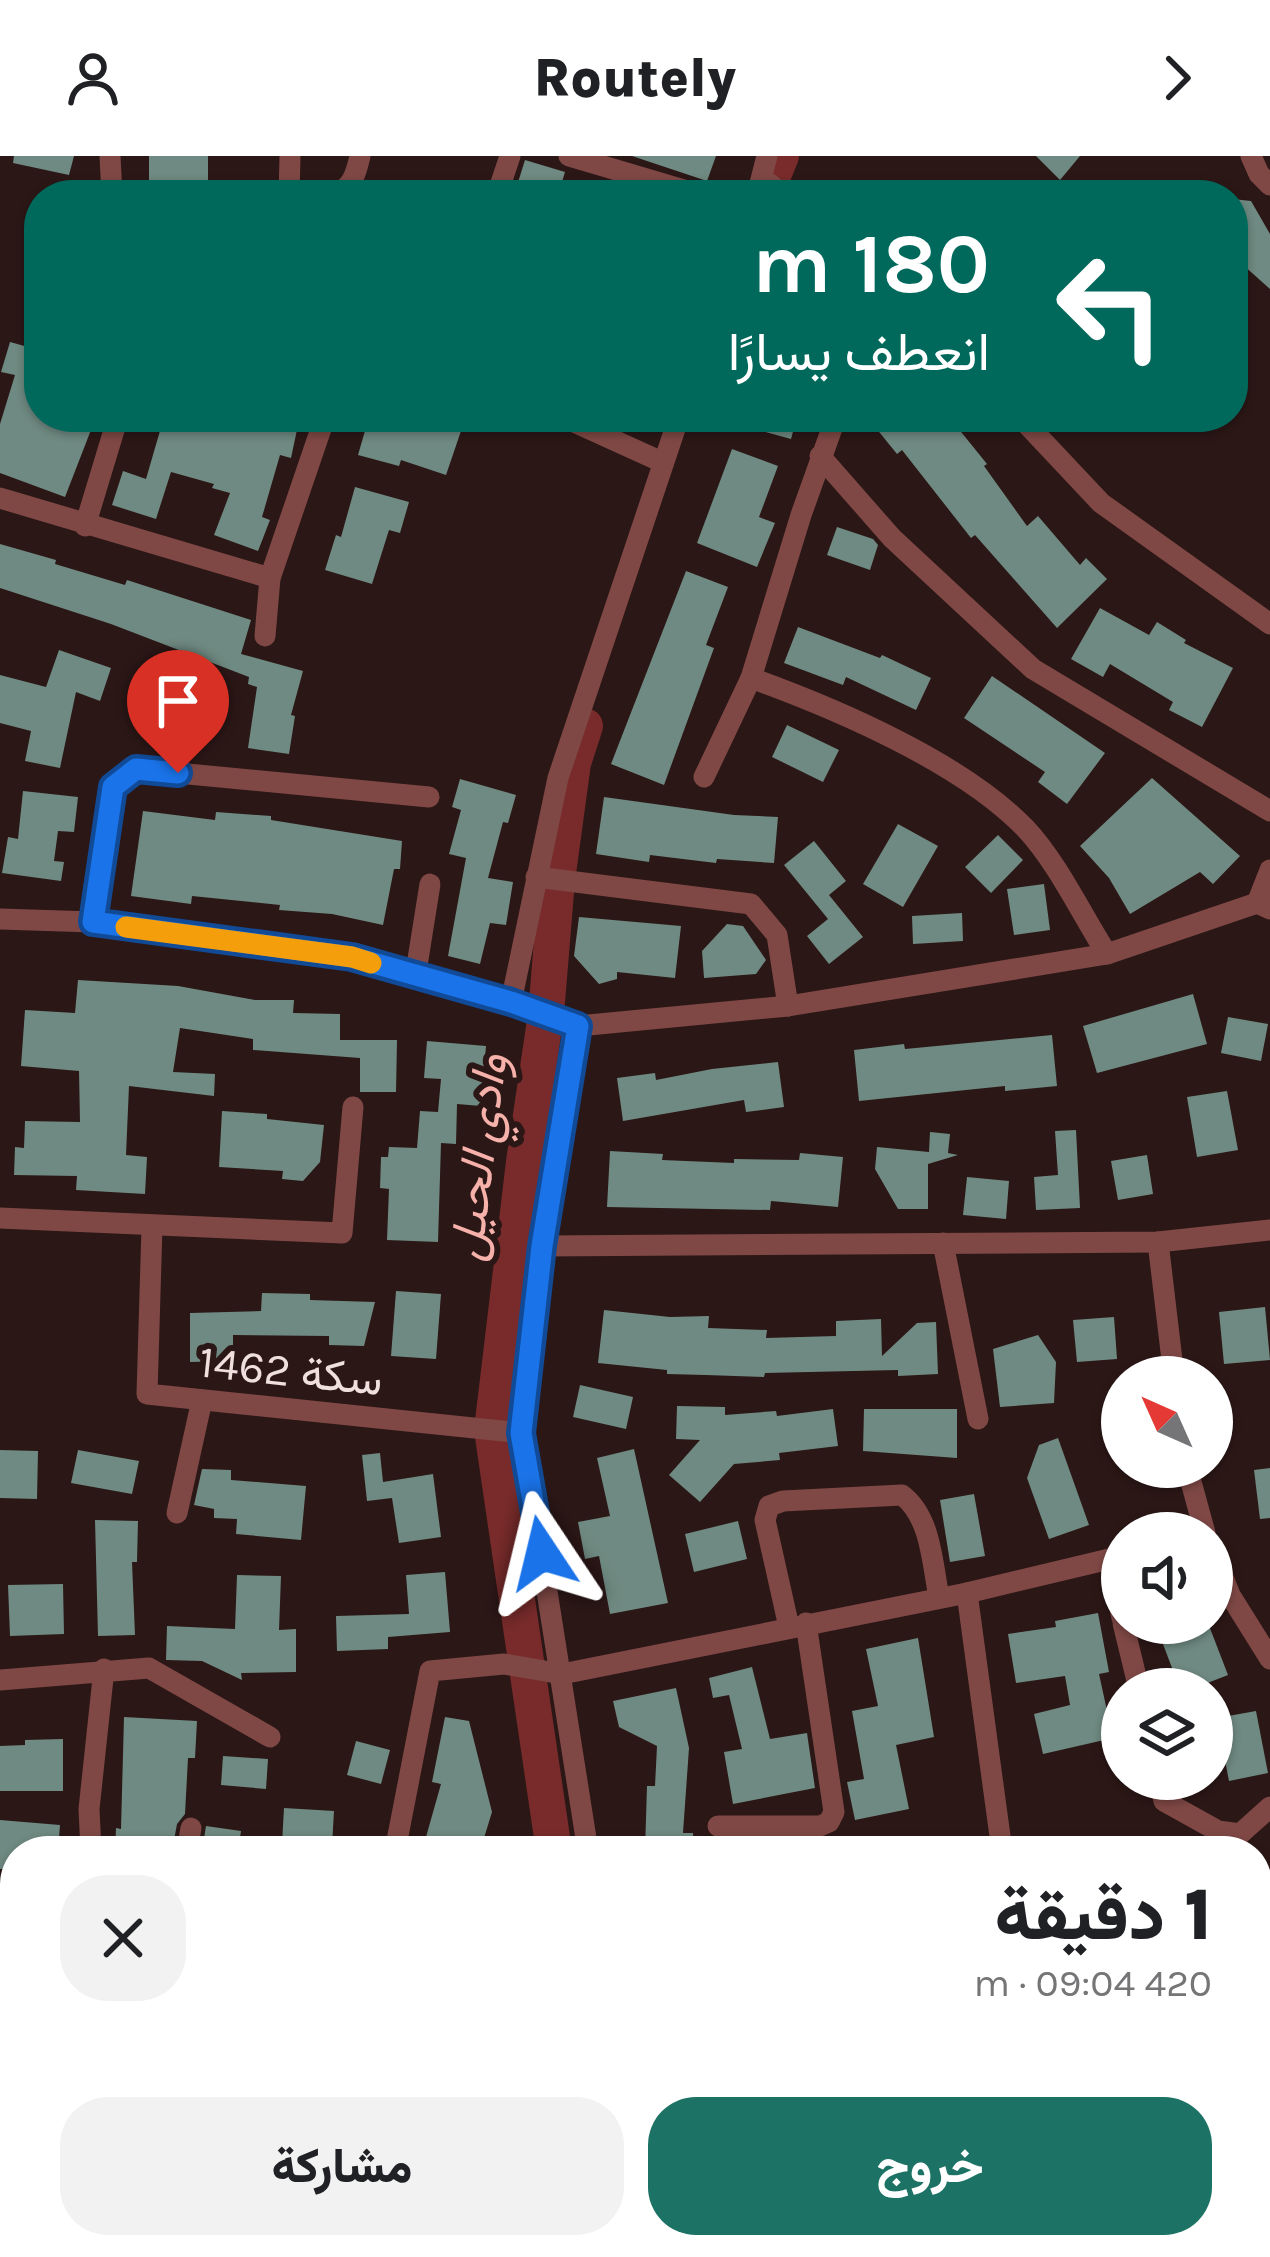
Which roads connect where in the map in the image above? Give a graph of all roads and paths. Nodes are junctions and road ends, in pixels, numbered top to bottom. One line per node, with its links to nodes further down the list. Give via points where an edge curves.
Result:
1 (569, 156): 2 (street)
2 (650, 180)
3 (113, 432): 12 (street)
4 (320, 432): 13 (street)
5 (595, 432): 10 (street)
6 (673, 432): 10 (street)
7 (830, 432): 9 (street)
8 (1034, 432): 14 (street, via 1101,503)
9 (820, 456): 16 (street); 19 (street, via 892,538 1033,669)
10 (662, 462): 21 (street, via 558,778)
11 (0, 498): 12 (street)
12 (85, 526): 13 (street)
13 (270, 578): 15 (street)
14 (1270, 624)
15 (265, 636)
16 (751, 678): 17 (street); 26 (street, via 820,703 984,789 1030,833)
17 (704, 777)
18 (429, 797): 25 (street, via 136,769 113,787)
19 (1270, 811)
20 (1270, 869): 23 (street)
21 (536, 878): 28 (street); 29 (street, via 751,904 777,935)
22 (430, 884): 27 (street)
23 (1263, 906): 26 (street)
24 (0, 919): 25 (street)
25 (93, 922): 27 (street, via 352,957)
26 (1107, 954): 29 (street)
27 (415, 978): 28 (street)
28 (511, 1002): 30 (street)
29 (788, 1006): 30 (street)
30 (578, 1026): 37 (street)
31 (353, 1107): 33 (street, via 342,1233)
32 (0, 1218): 33 (street)
33 (152, 1227): 39 (street, سكة 1462, via 148,1394)
34 (1270, 1230): 35 (street)
35 (1158, 1242): 36 (street); 38 (street)
36 (943, 1243): 37 (street); 40 (street)
37 (542, 1246): 41 (street)
38 (1172, 1356)
39 (202, 1400): 41 (street, سكة 1462); 42 (street)
40 (978, 1419)
41 (521, 1433): 50 (street)
42 (177, 1513)
43 (1101, 1561): 44 (street)
44 (967, 1592): 45 (street); 59 (street)
45 (939, 1598): 47 (street); 47 (street, via 923,1522 902,1495 783,1501 769,1506 765,1520)
46 (1233, 1600): 48 (street)
47 (798, 1625): 50 (street); 55 (street, via 834,1812 820,1826)
48 (1270, 1659)
49 (104, 1669): 51 (street); 52 (street, via 149,1668); 56 (street)
50 (562, 1674): 57 (street, via 504,1664 430,1671); 58 (street)
51 (0, 1680)
52 (270, 1737)
53 (1164, 1800): 54 (street, via 1240,1834)
54 (1270, 1807)
55 (718, 1826)
56 (90, 1836)
57 (398, 1836)
58 (586, 1836)
59 (1000, 1836)

